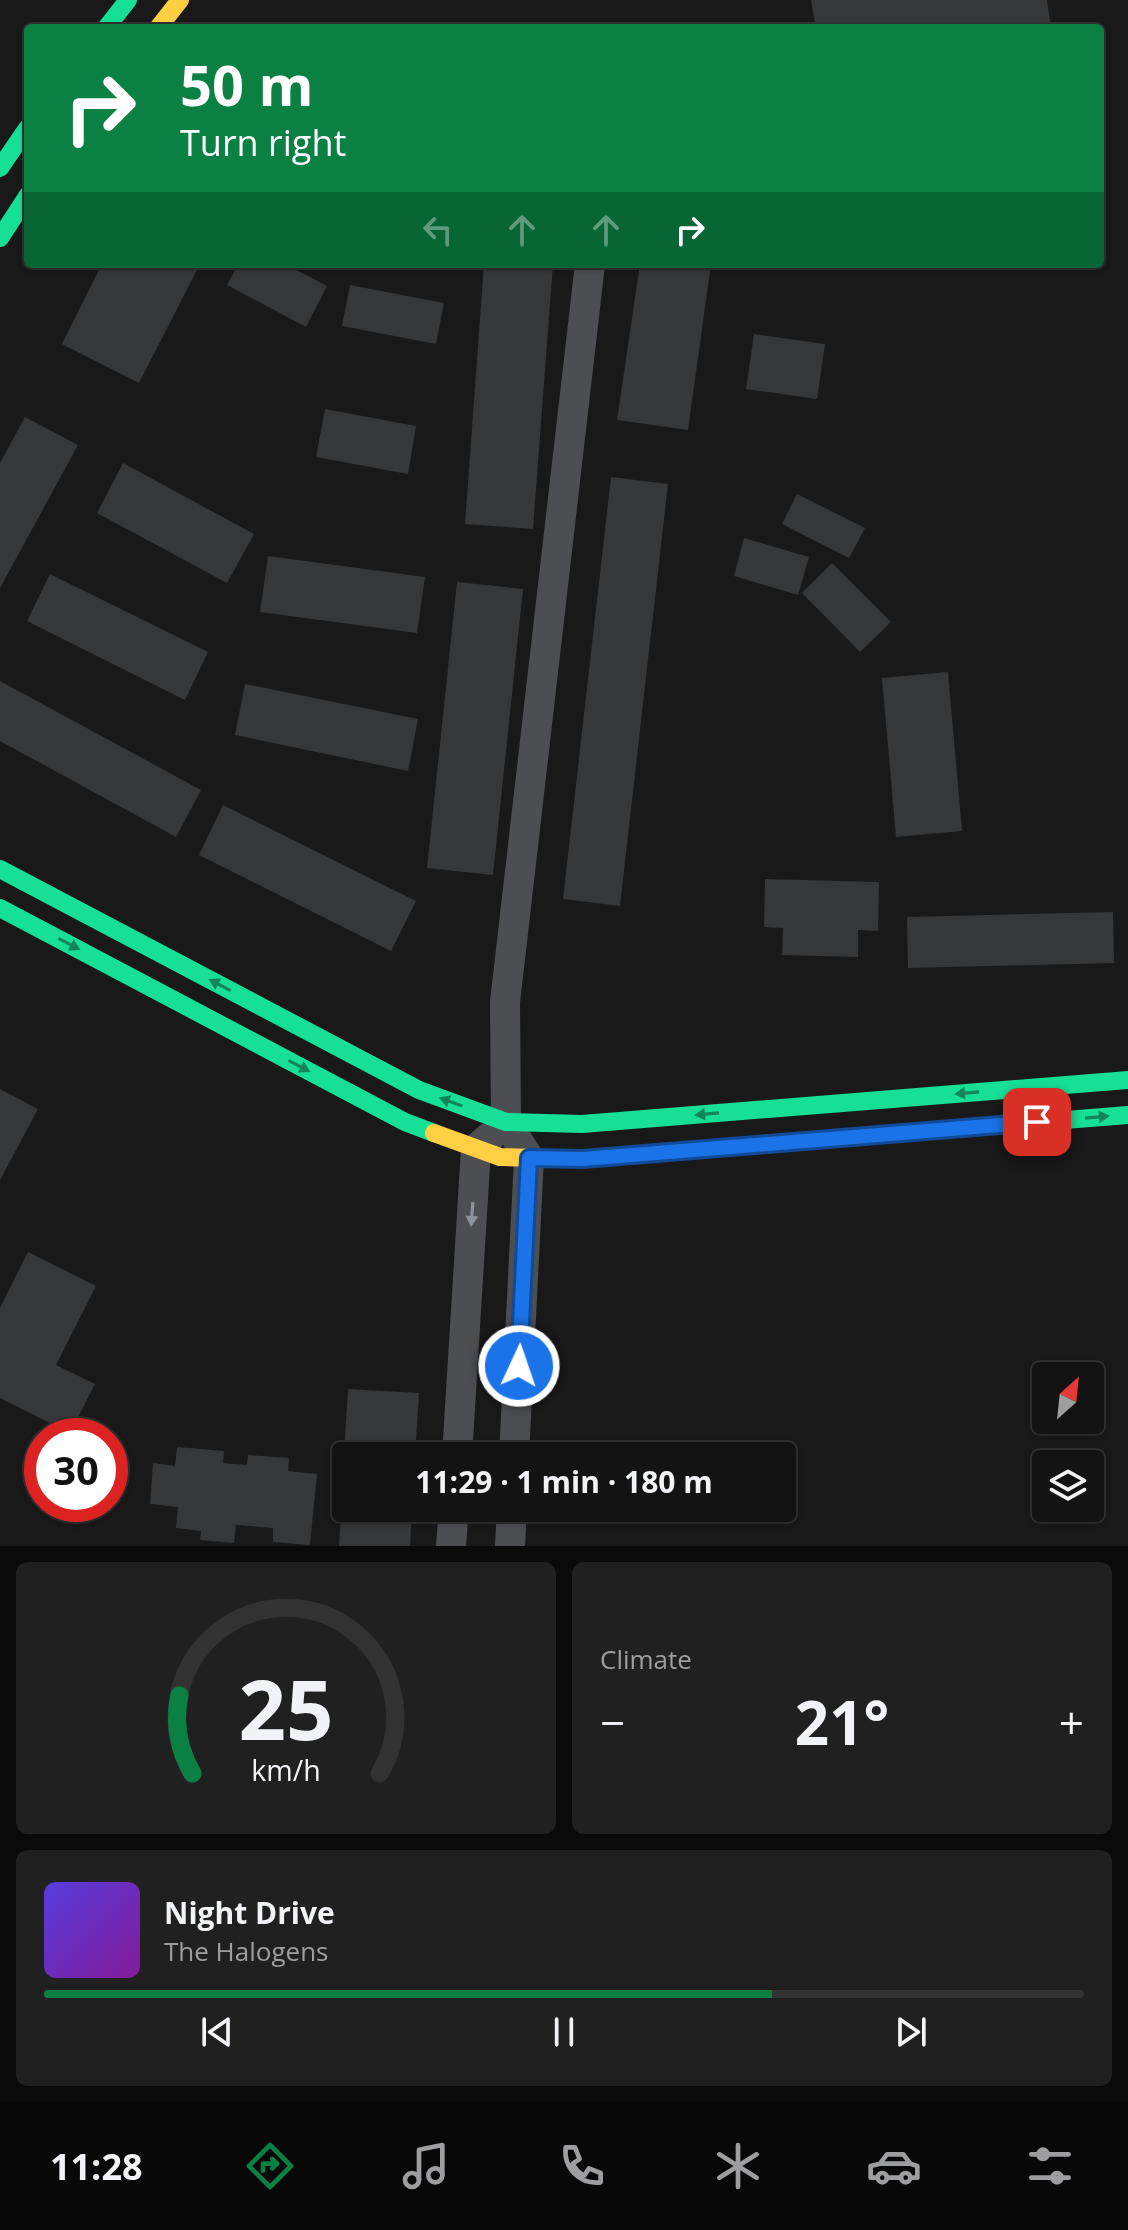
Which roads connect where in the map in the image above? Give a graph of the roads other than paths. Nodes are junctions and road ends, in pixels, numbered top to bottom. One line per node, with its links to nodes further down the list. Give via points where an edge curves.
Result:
1 (128, 0): 3 (street)
2 (180, 0): 4 (street)
3 (109, 24)
4 (161, 24)
5 (24, 133): 6 (street)
6 (0, 168)
7 (24, 201): 8 (street)
8 (0, 238)
9 (590, 268): 14 (street, via 505,1002)
10 (0, 869): 14 (street, one-way to 10, via 419,1090)
11 (0, 908): 15 (street, one-way to 15, via 405,1122)
12 (1128, 1080): 14 (street, one-way to 14, via 582,1124)
13 (1128, 1115): 16 (street, one-way to 13, via 583,1159)
14 (506, 1122): 15 (street); 16 (street)
15 (476, 1149): 16 (street); 17 (street, one-way to 17)
16 (529, 1158): 18 (street)
17 (458, 1442)
18 (515, 1442)
19 (453, 1522): 21 (street)
20 (511, 1522): 22 (street)
21 (451, 1546)
22 (510, 1546)

